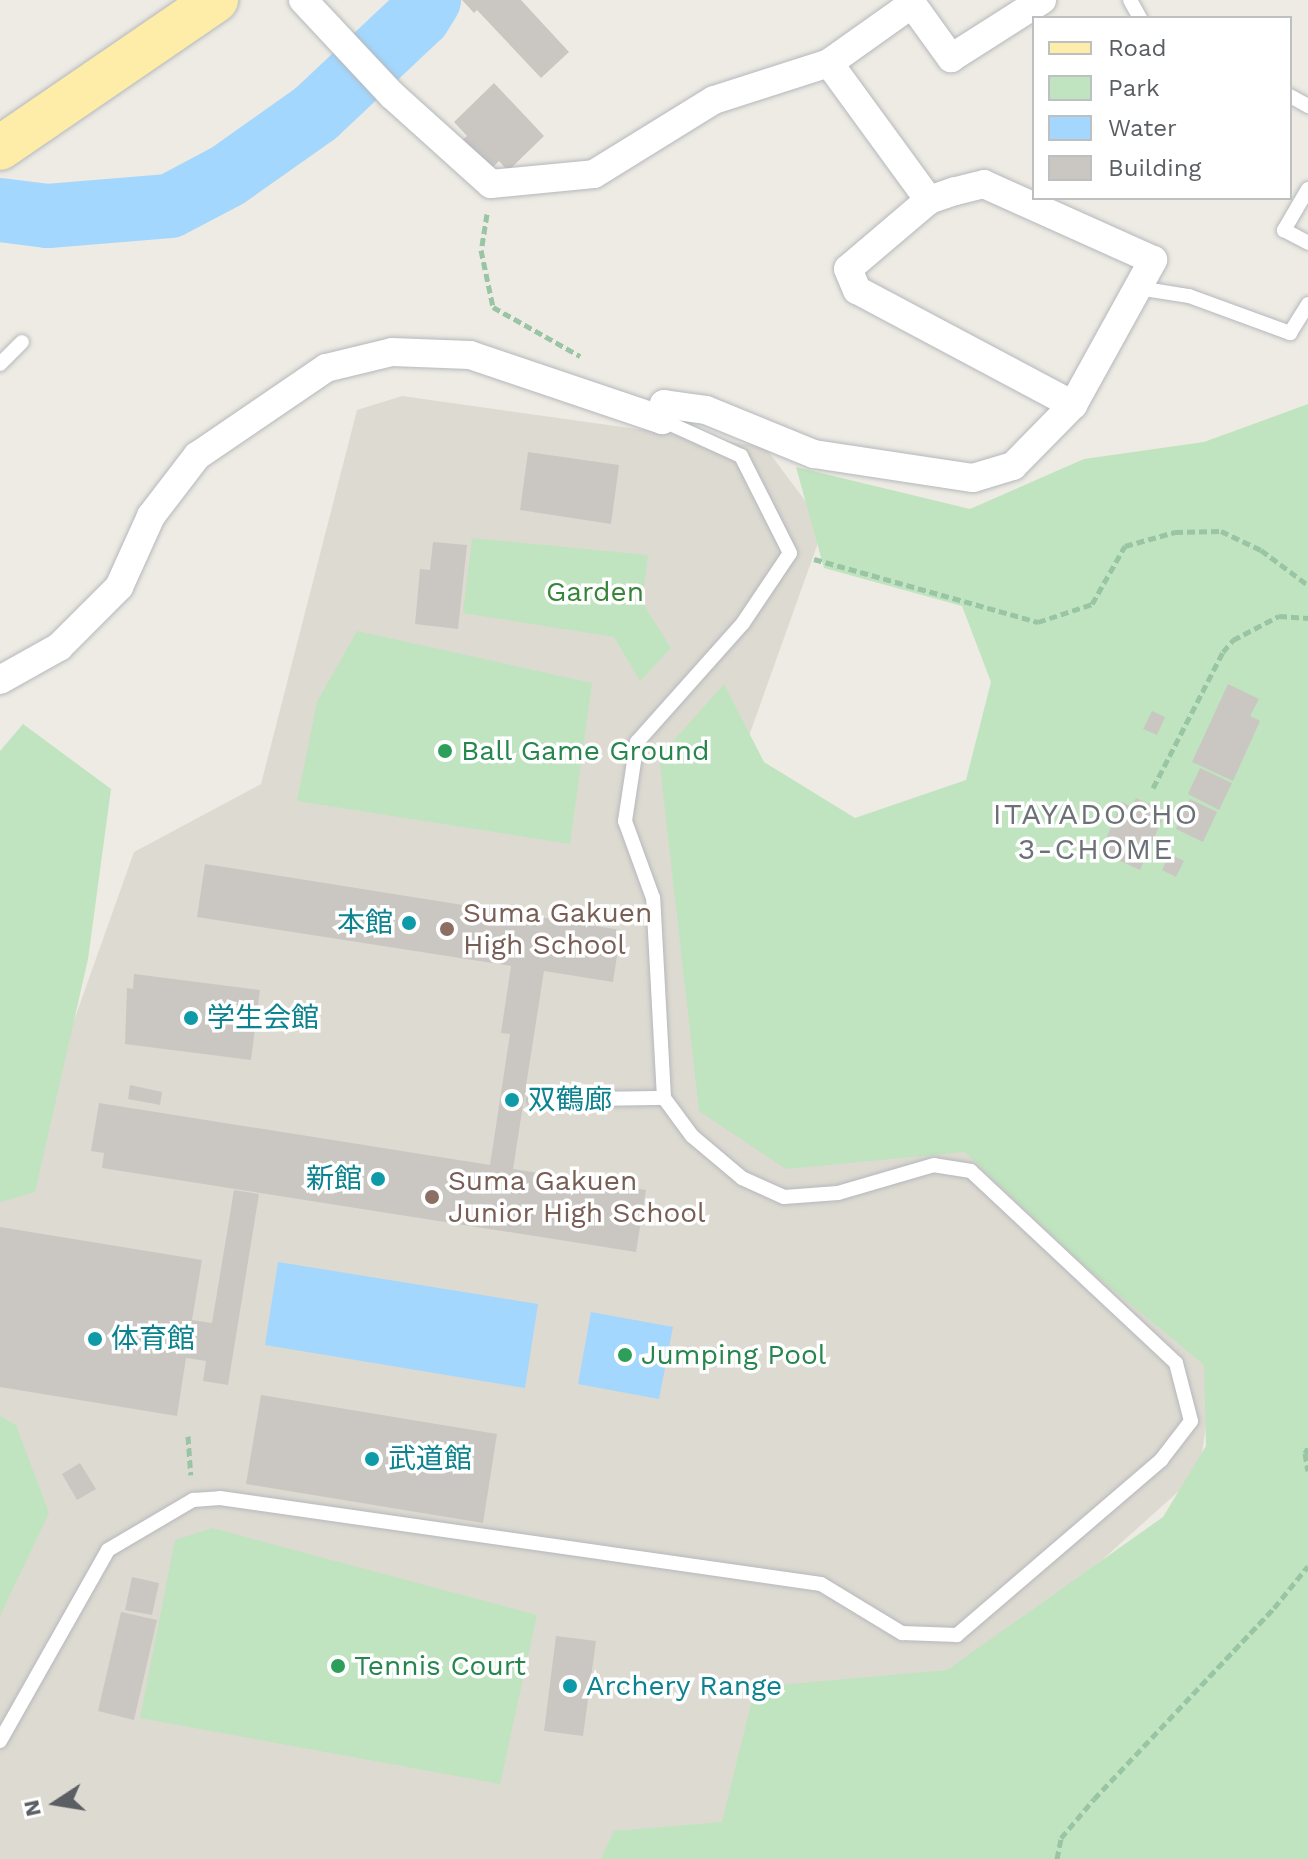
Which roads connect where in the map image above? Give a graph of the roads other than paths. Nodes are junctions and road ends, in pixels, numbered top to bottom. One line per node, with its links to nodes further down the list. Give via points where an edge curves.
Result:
1 (216, 0): 6 (main road)
2 (303, 0): 5 (street, via 392,95 491,184 594,174 714,100)
3 (1042, 0): 4 (street, via 951,58)
4 (907, 2): 5 (street)
5 (829, 63): 8 (street)
6 (0, 148)
7 (1308, 189): 9 (lane, via 1284,230)
8 (929, 200): 10 (street, via 984,184 1153,260); 14 (street, via 848,269 857,290)
9 (1308, 243)
10 (1138, 288): 11 (lane, via 1189,296 1290,333); 14 (street)
11 (1308, 304)
12 (22, 342): 13 (lane)
13 (0, 364)
14 (1073, 405): 15 (street, via 1013,466 973,478 814,454 706,410 664,404)
15 (662, 420): 16 (street, via 470,355 392,352 326,368 197,456 151,516 119,587 59,647); 17 (lane, via 741,456 790,553 743,623 637,742 625,821 653,898)
16 (0, 680)
17 (664, 1098): 18 (lane); 19 (lane, via 692,1136 742,1178 784,1197 838,1193 934,1165 971,1171 1176,1363 1191,1421 1161,1460 957,1635 902,1633 821,1584 220,1498 193,1500 108,1550)
18 (535, 1100)
19 (0, 1741)

